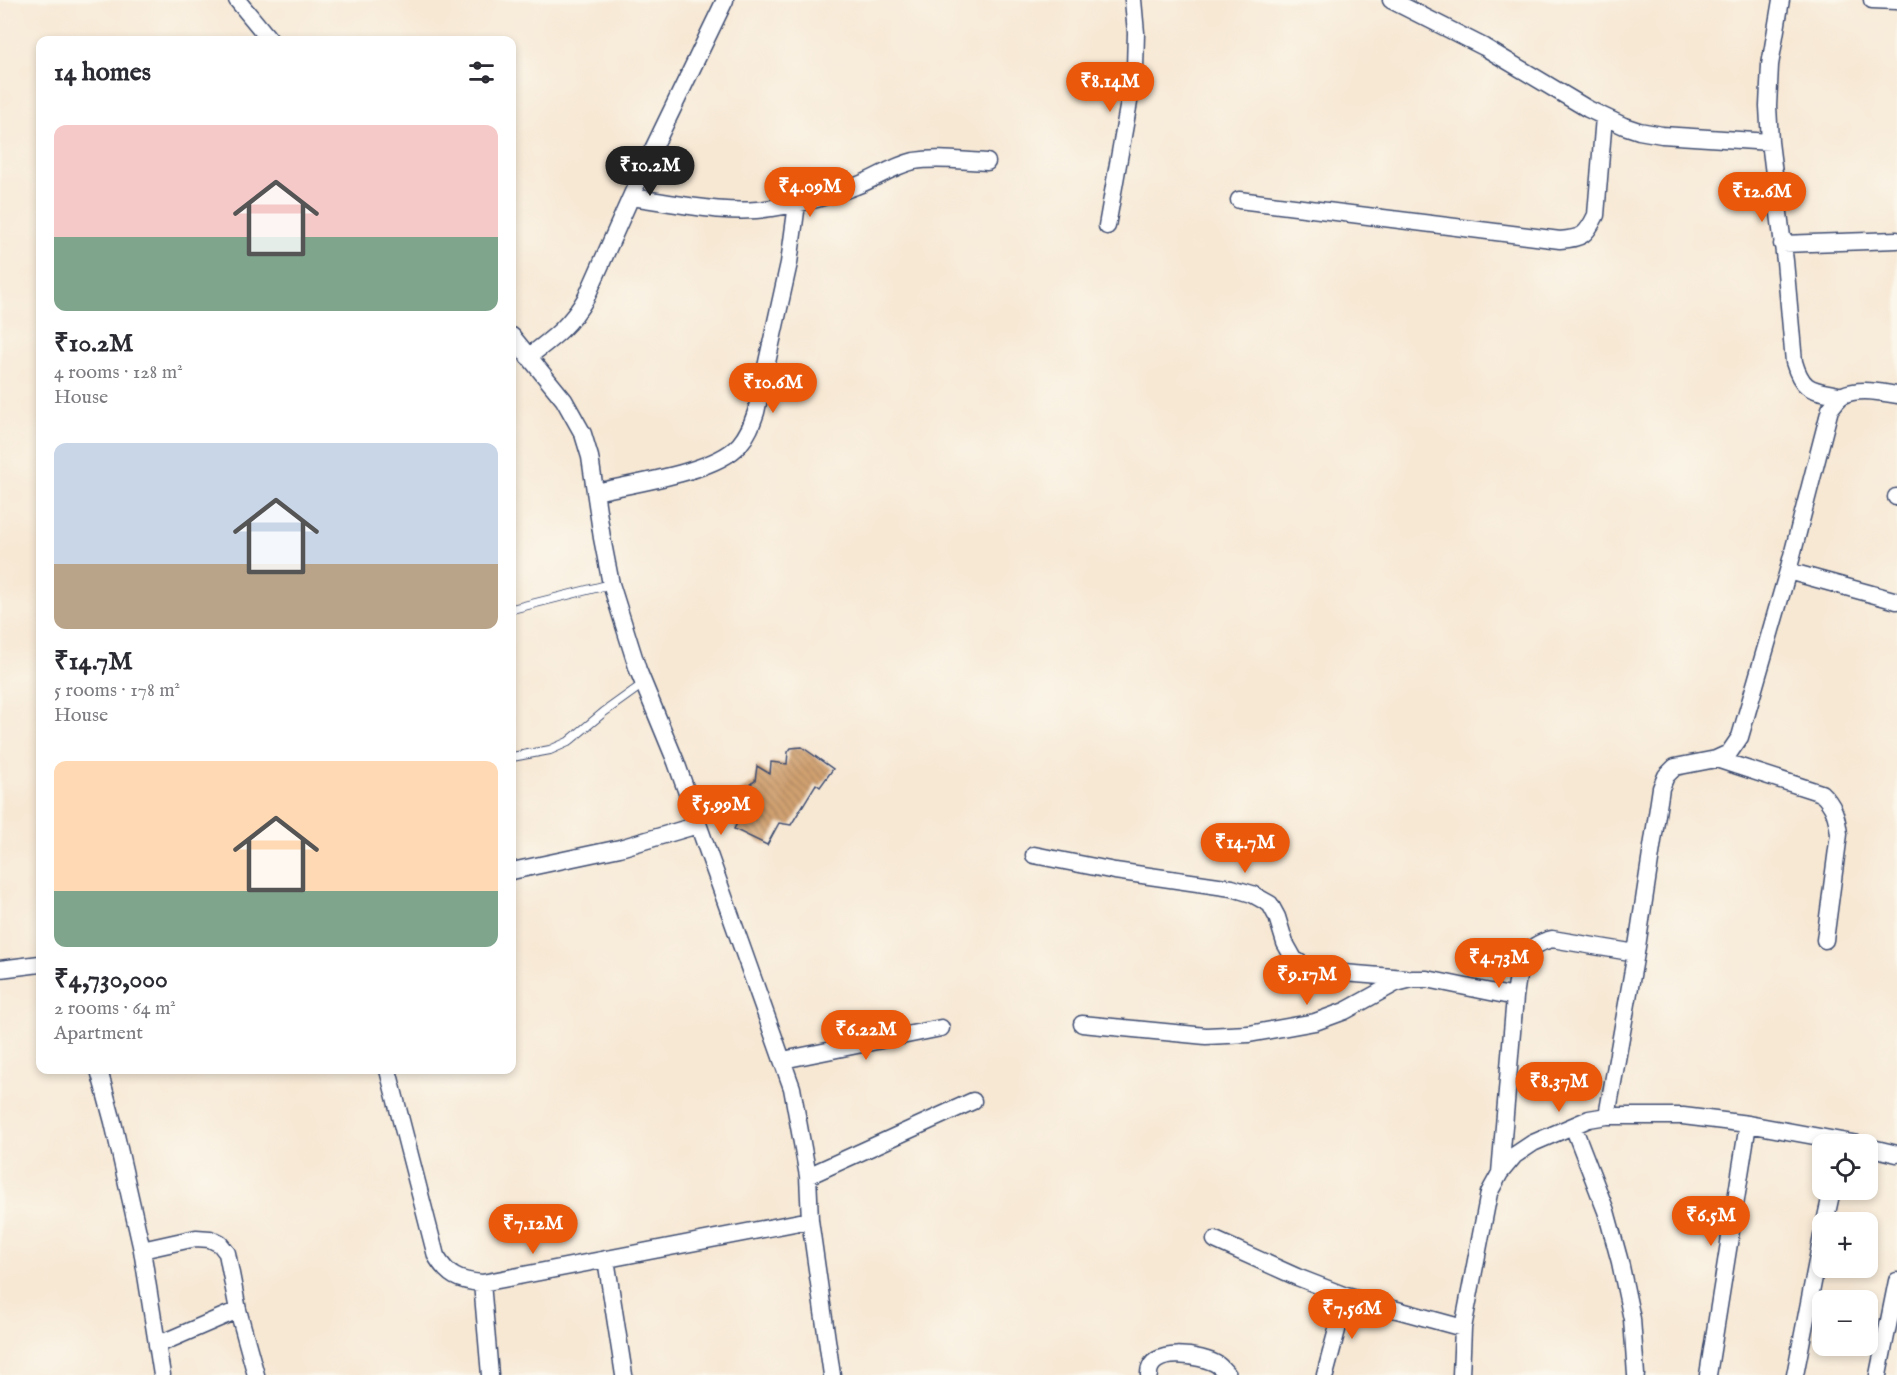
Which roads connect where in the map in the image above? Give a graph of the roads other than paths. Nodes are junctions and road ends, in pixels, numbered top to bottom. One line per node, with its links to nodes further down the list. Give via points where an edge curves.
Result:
1 (237, 0): 8 (street)
2 (725, 0): 12 (street)
3 (1133, 0): 15 (street, via 1135,68)
4 (1391, 0): 9 (street, via 1484,47)
5 (1781, 0): 10 (street, via 1769,74)
6 (1872, 0): 7 (street)
7 (1897, 1)
8 (267, 36)
9 (1604, 117): 10 (street, via 1662,135); 13 (street, via 1596,215 1589,230 1578,238 1560,240)
10 (1770, 142): 17 (street)
11 (987, 162): 14 (street, via 915,161 856,186)
12 (631, 197): 14 (street, via 717,209 768,209); 19 (street, via 577,313 563,330)
13 (1239, 201)
14 (797, 204): 22 (street, via 789,263 756,412 747,434 724,458 694,470)
15 (1107, 226)
16 (1897, 240): 17 (street)
17 (1782, 244): 21 (street, via 1798,376 1804,385)
18 (516, 341): 19 (street)
19 (528, 357): 22 (street, via 564,400 583,434)
20 (1897, 394): 21 (street, via 1855,392)
21 (1842, 396): 23 (street, via 1830,409)
22 (595, 492): 24 (street)
23 (1788, 571): 25 (street); 29 (street, via 1740,737 1729,753)
24 (611, 584): 26 (lane); 27 (street)
25 (1897, 601)
26 (516, 608)
27 (643, 684): 28 (lane, via 568,742); 30 (street)
28 (516, 756)
29 (1716, 759): 33 (street, via 1821,793 1831,802 1839,834); 34 (street, via 1675,767 1661,788)
30 (698, 825): 32 (street, via 620,848); 41 (street)
31 (1034, 855): 37 (street, via 1252,894 1270,904 1294,959 1306,967)
32 (516, 870)
33 (1825, 940)
34 (1636, 953): 38 (street, via 1552,939 1538,942 1525,954); 45 (street)
35 (36, 964): 36 (street)
36 (0, 969)
37 (1412, 979): 38 (street); 39 (street, via 1315,1022 1249,1034 1206,1036)
38 (1515, 997): 51 (street)
39 (1082, 1024)
40 (941, 1028): 41 (street)
41 (783, 1060): 52 (street)
42 (100, 1074): 55 (street)
43 (389, 1074): 59 (street, via 436,1256 455,1278)
44 (973, 1101): 52 (street)
45 (1607, 1116): 46 (street, via 1683,1116); 47 (street)
46 (1748, 1124): 48 (street); 74 (street)
47 (1573, 1126): 51 (street, via 1533,1143 1515,1155); 73 (street, via 1606,1211 1620,1262 1632,1319)
48 (1812, 1136)
49 (1878, 1149): 50 (street)
50 (1897, 1154)
51 (1500, 1173): 62 (street, via 1489,1193)
52 (808, 1176): 53 (street)
53 (810, 1220): 56 (street); 68 (street)
54 (1215, 1240): 60 (street)
55 (142, 1250): 61 (street, via 196,1238 220,1244 227,1253); 63 (street)
56 (606, 1259): 59 (street); 67 (street)
57 (1814, 1278): 75 (street)
58 (1897, 1281): 76 (street)
59 (482, 1283): 66 (street)
60 (1346, 1296): 62 (street); 71 (street)
61 (238, 1310): 63 (street); 65 (street)
62 (1463, 1328): 72 (street)
63 (158, 1346): 64 (street)
64 (162, 1375)
65 (256, 1375)
66 (490, 1375)
67 (624, 1375)
68 (832, 1375)
69 (1149, 1375): 70 (street, via 1154,1362 1162,1357 1185,1355 1217,1364)
70 (1228, 1375)
71 (1325, 1375)
72 (1461, 1375)
73 (1636, 1375)
74 (1708, 1375)
75 (1795, 1375)
76 (1878, 1375)

